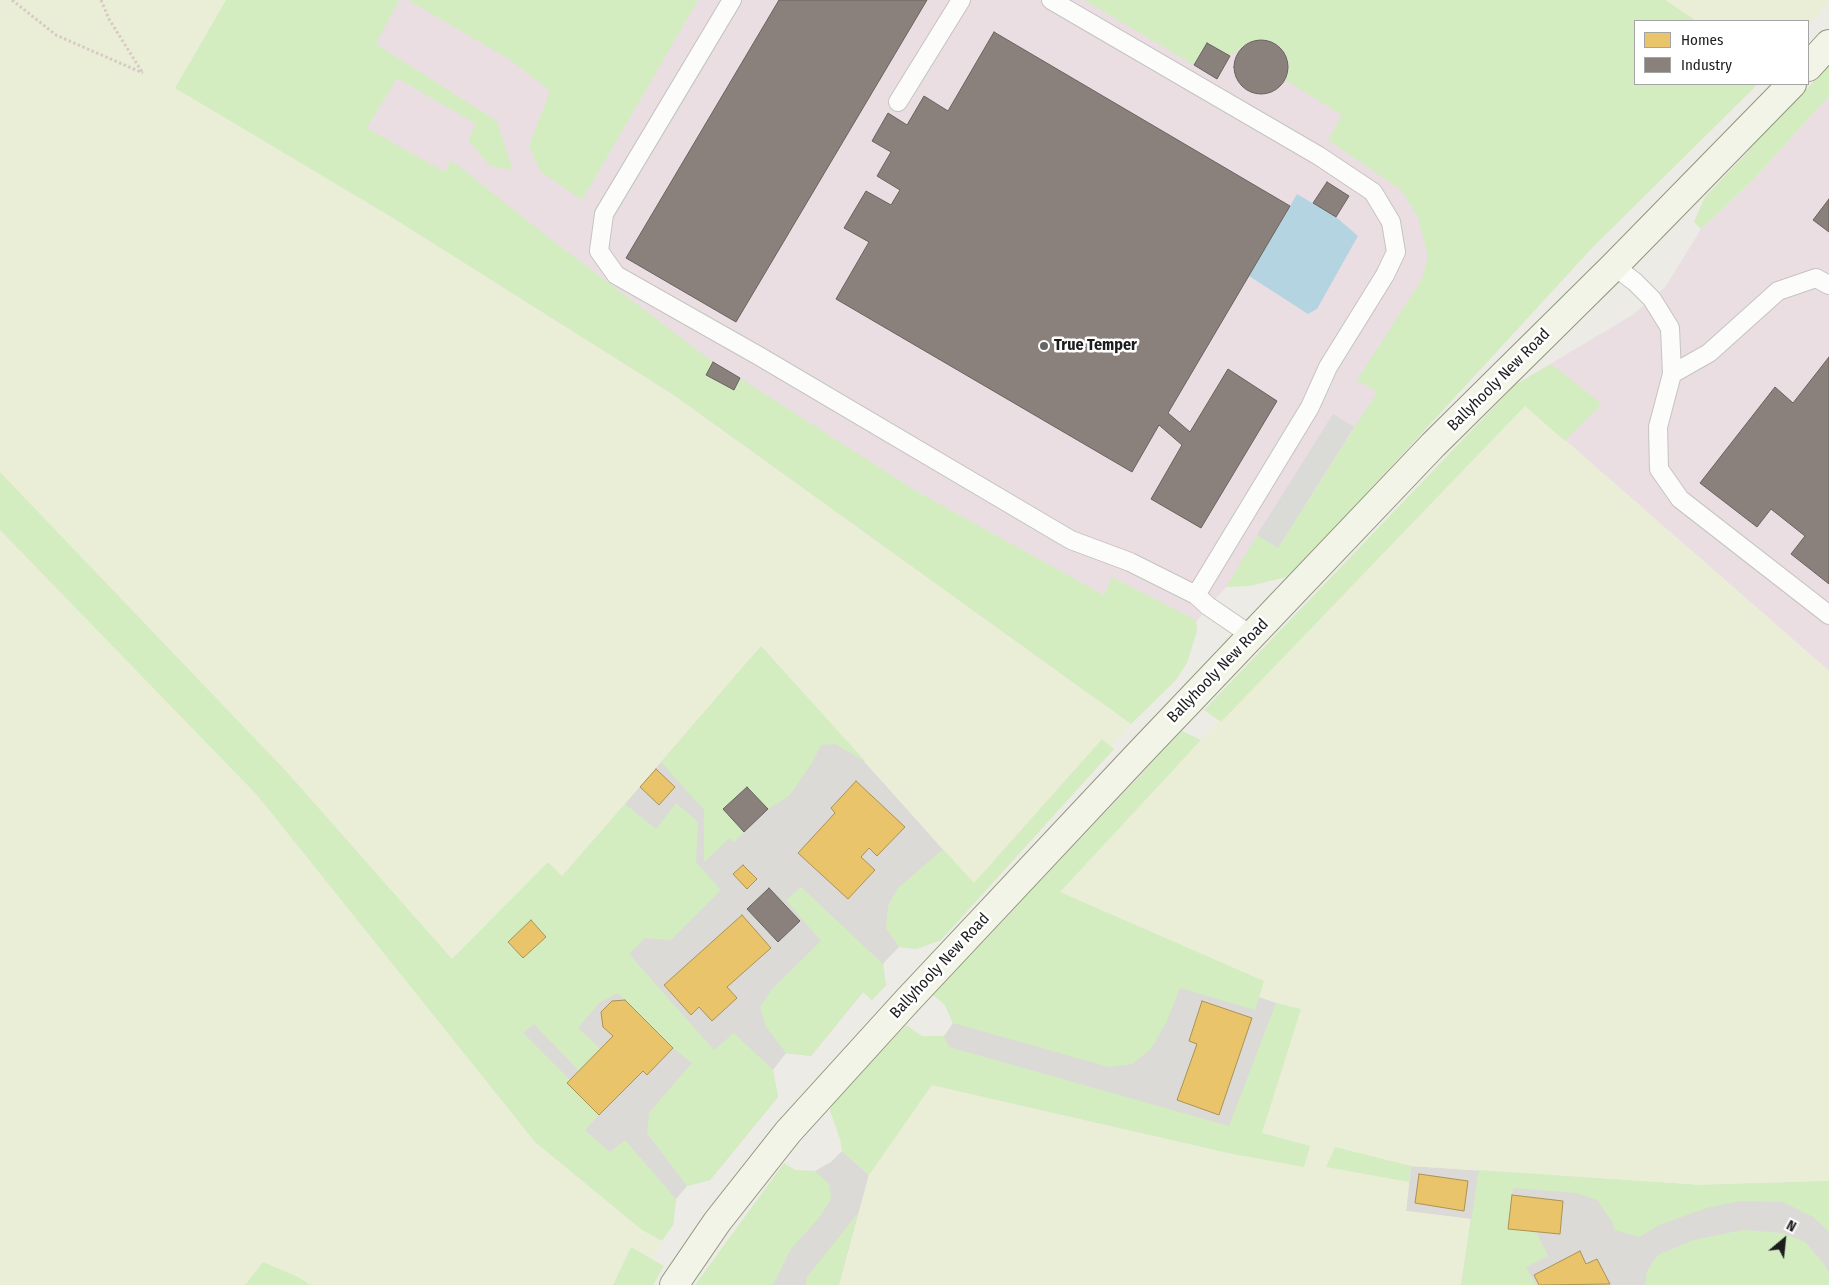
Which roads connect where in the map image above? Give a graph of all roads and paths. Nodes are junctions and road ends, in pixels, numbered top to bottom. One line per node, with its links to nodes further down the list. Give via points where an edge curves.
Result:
1 (12, 0): 2 (path, via 56,35 142,73)
2 (101, 0)
3 (732, 0): 13 (lane, via 604,214 599,251 616,275 1071,540 1130,562)
4 (961, 0): 9 (lane)
5 (1051, 0): 13 (lane, via 1319,156 1373,192 1391,222 1396,252 1385,275 1328,367 1310,407)
6 (1829, 44): 7 (main road)
7 (1809, 66)
8 (1791, 85): 10 (main road, Ballyhooly New Road)
9 (898, 102)
10 (1614, 266): 12 (lane, via 1652,299 1670,328); 15 (main road, Ballyhooly New Road, via 1433,445)
11 (1829, 285): 12 (lane, via 1816,278 1778,291 1709,353)
12 (1672, 374): 14 (lane, via 1658,426 1659,469 1680,499)
13 (1196, 595): 15 (lane)
14 (1829, 615)
15 (1252, 636): 16 (main road, Ballyhooly New Road, via 788,1132 723,1214)
16 (674, 1285)

